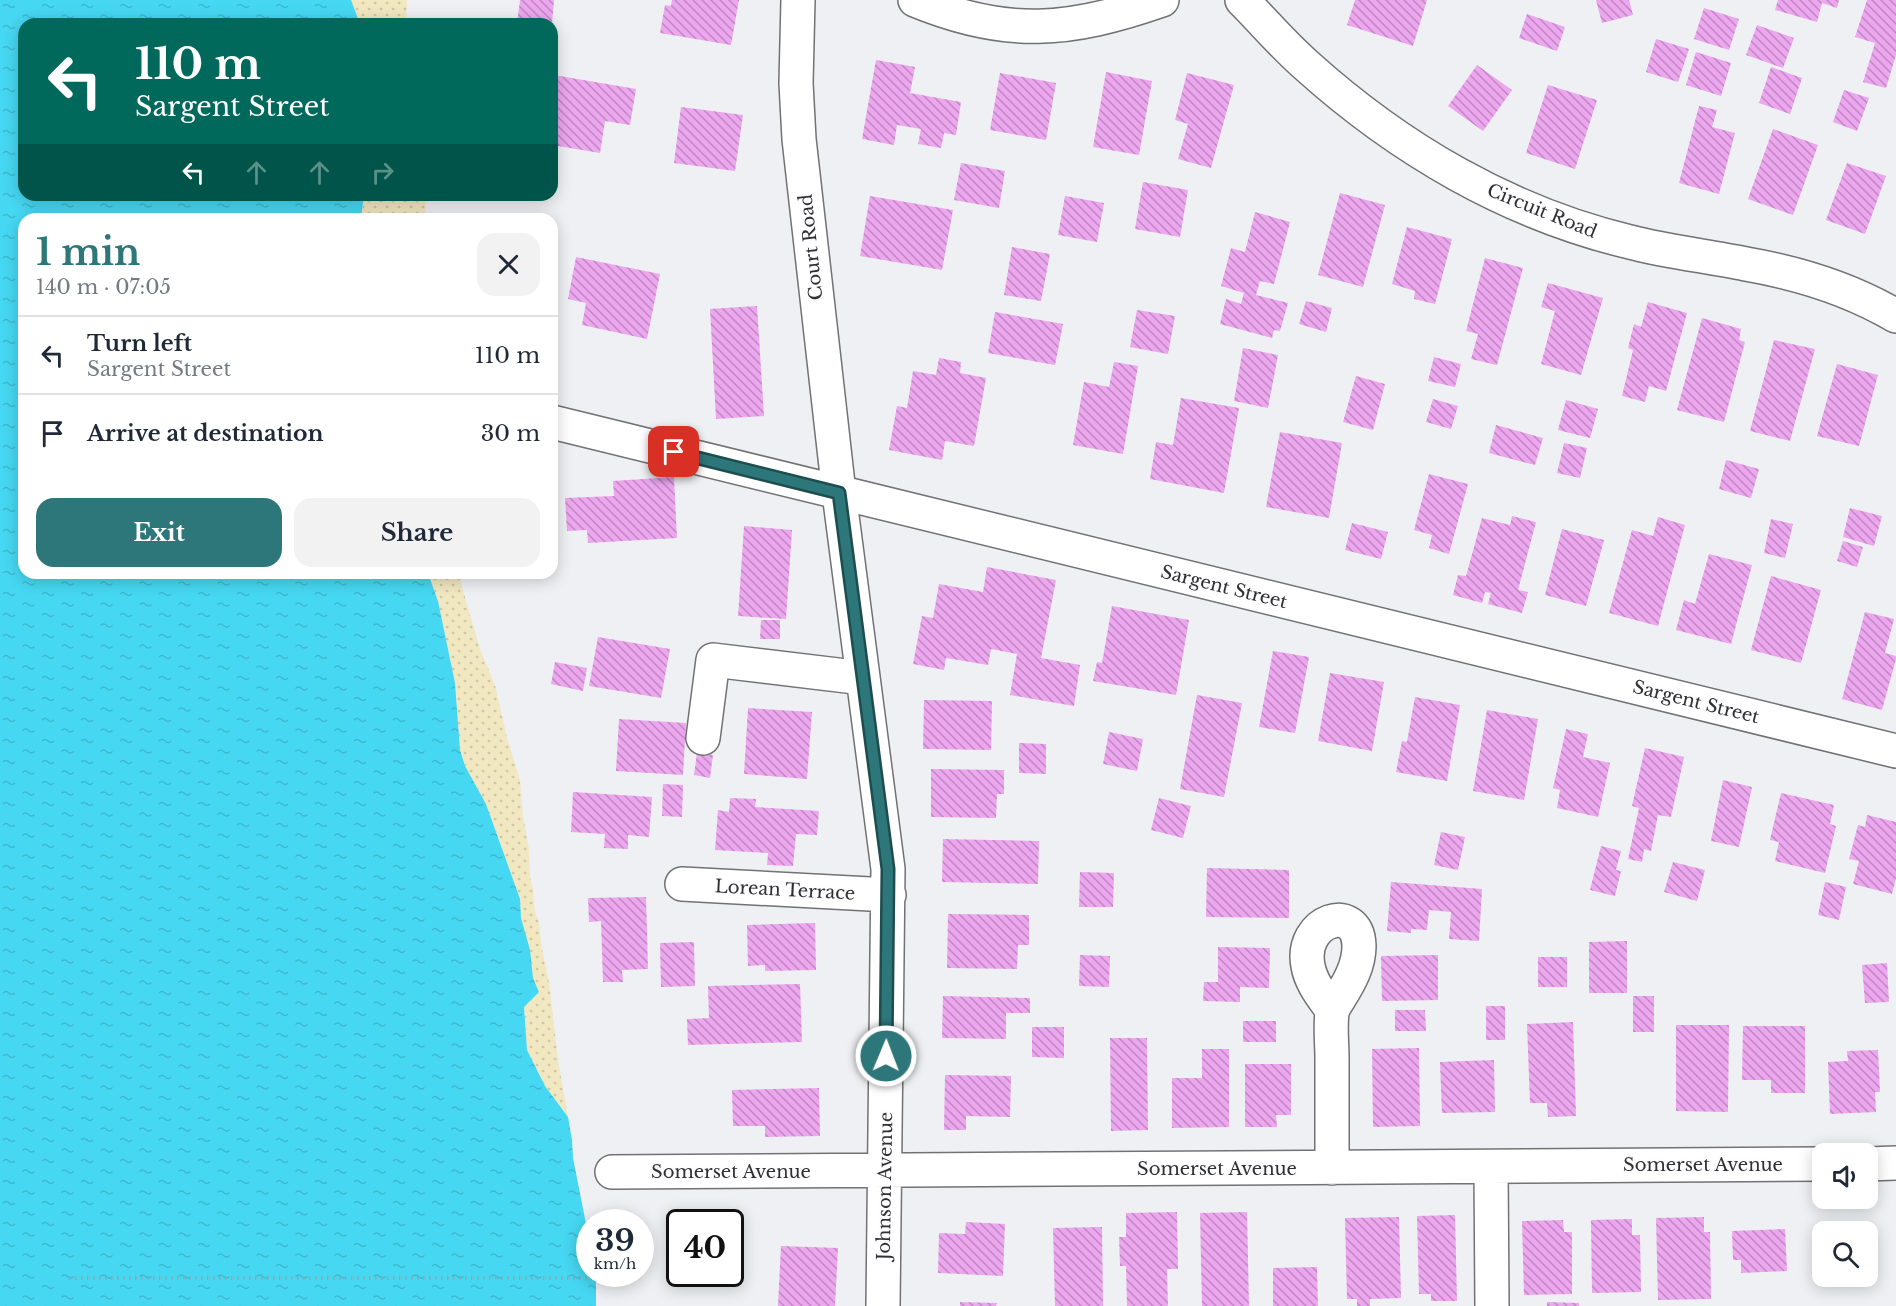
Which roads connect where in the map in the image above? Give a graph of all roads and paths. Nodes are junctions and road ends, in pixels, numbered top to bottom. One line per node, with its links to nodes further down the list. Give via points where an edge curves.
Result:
1 (798, 0): 7 (street, Court Road, via 797,121)
2 (915, 0): 3 (street, via 982,22 1041,27 1093,21)
3 (1162, 0)
4 (1242, 0): 5 (street, Circuit Road, via 1306,65 1369,118 1423,155 1484,188 1598,234 1798,276 1847,292)
5 (1896, 316)
6 (558, 423): 7 (street, Sargent Street)
7 (839, 493): 8 (street, Johnson Avenue); 10 (street, Sargent Street)
8 (863, 678): 9 (street, via 713,660); 12 (street, Johnson Avenue)
9 (703, 738)
10 (1896, 751)
11 (682, 884): 12 (street, Lorean Terrace)
12 (889, 895): 19 (street, Johnson Avenue)
13 (1332, 1010): 18 (street)
14 (1812, 1164): 17 (street, Somerset Avenue)
15 (1878, 1164): 16 (street)
16 (1896, 1164)
17 (1491, 1167): 18 (street, Somerset Avenue); 24 (street)
18 (1332, 1168): 19 (street, Somerset Avenue)
19 (885, 1171): 20 (street, Somerset Avenue); 23 (street, Johnson Avenue)
20 (612, 1172)
21 (69, 1278): 22 (path)
22 (576, 1278)
23 (883, 1306)
24 (1492, 1306)

